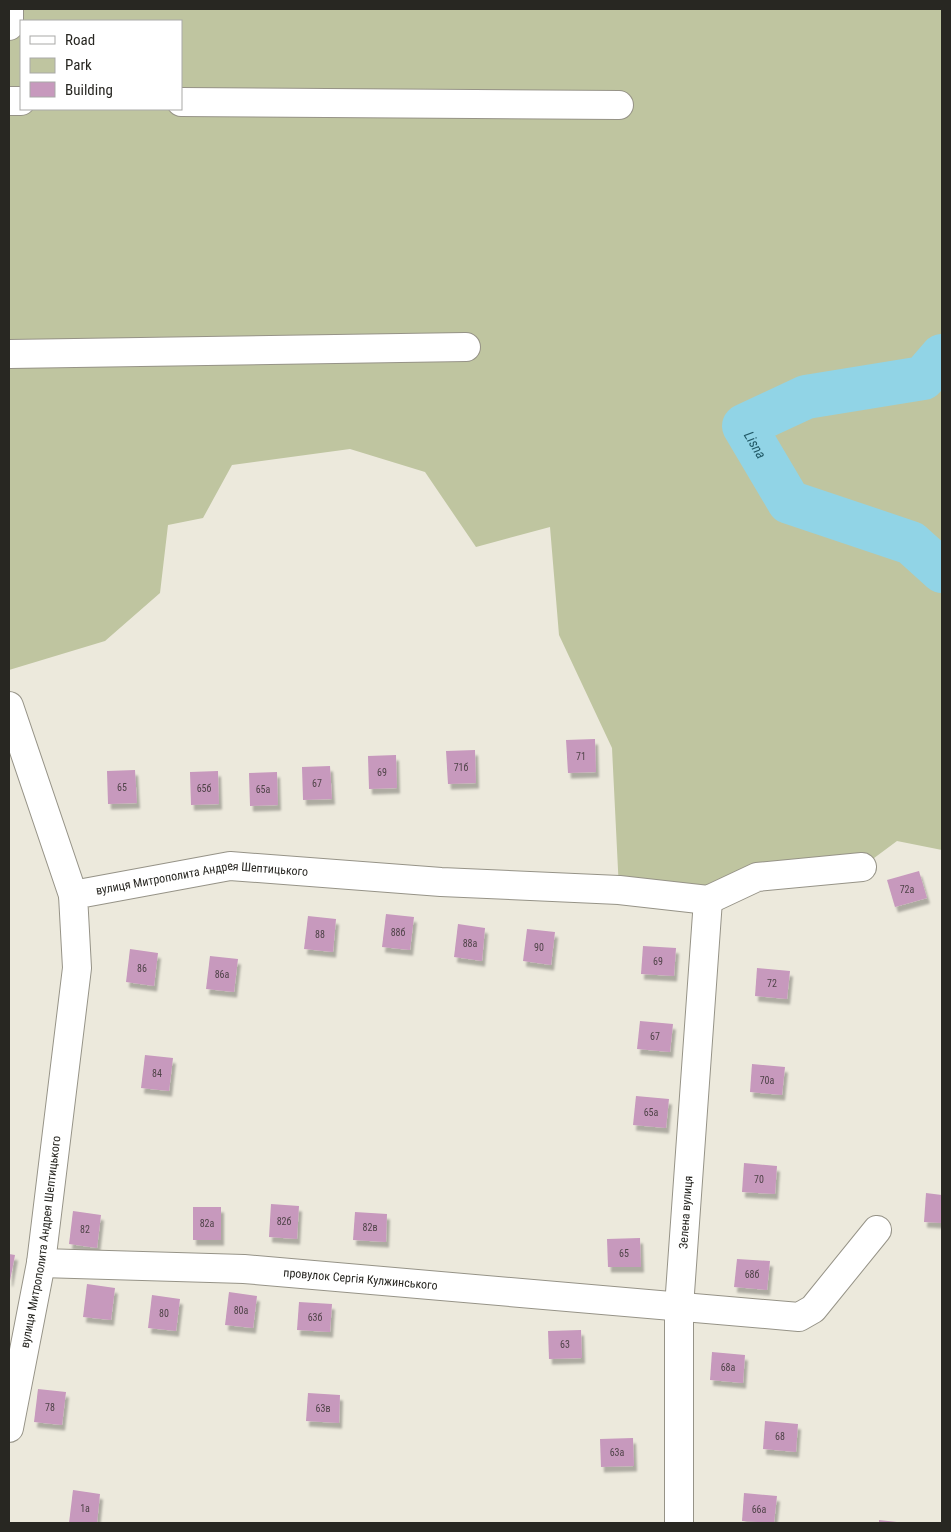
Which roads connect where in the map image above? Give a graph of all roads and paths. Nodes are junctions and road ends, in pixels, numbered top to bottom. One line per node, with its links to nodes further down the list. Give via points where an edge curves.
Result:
1 (9, 9): 2 (street)
2 (9, 26)
3 (182, 102): 4 (street)
4 (619, 105)
5 (466, 347): 6 (street)
6 (9, 354)
7 (9, 706): 9 (street)
8 (862, 867): 10 (street, via 757,877)
9 (73, 896): 10 (street, вулиця Митрополита Андрея Шептицького, via 230,866 441,882 619,890); 12 (street, вулиця Митрополита Андрея Шептицького, via 77,968)
10 (708, 900): 13 (street, Зелена вулиця)
11 (877, 1230): 13 (street, провулок Сергія Кулжинського, via 813,1309 799,1317)
12 (41, 1263): 13 (street, провулок Сергія Кулжинського, via 244,1269); 14 (street, вулиця Митрополита Андрея Шептицького)
13 (679, 1307): 15 (street, Зелена вулиця)
14 (9, 1428)
15 (679, 1523)

